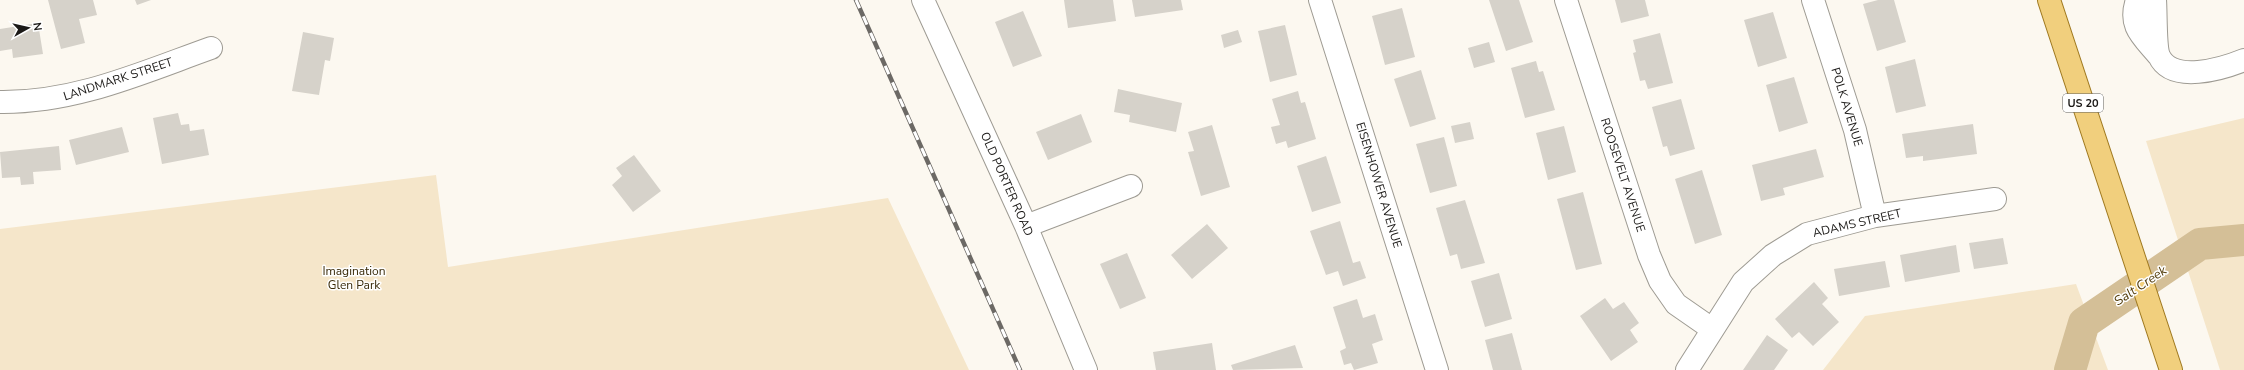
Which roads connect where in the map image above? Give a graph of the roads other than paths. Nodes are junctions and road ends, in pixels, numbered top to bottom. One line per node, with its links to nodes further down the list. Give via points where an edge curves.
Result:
1 (923, 0): 15 (street, OLD PORTER ROAD)
2 (1320, 0): 18 (street, EISENHOWER AVENUE)
3 (1566, 0): 16 (street, ROOSEVELT AVENUE, via 1649,255 1660,281 1676,304)
4 (1813, 0): 14 (street, POLK AVENUE, via 1855,130)
5 (2049, 0): 20 (main road, US 20)
6 (2137, 0): 9 (street, via 2133,13 2138,31)
7 (2155, 0): 9 (street)
8 (211, 48): 11 (street, LANDMARK STREET, via 102,87 63,97 28,102)
9 (2158, 55): 10 (street, via 2173,70 2187,73 2232,65)
10 (2244, 60)
11 (0, 102)
12 (1132, 186): 15 (street)
13 (1995, 199): 14 (street, ADAMS STREET)
14 (1875, 216): 16 (street, ADAMS STREET, via 1807,234 1773,255 1743,282)
15 (1026, 226): 17 (street, OLD PORTER ROAD)
16 (1712, 329): 19 (street, ADAMS STREET)
17 (1086, 370)
18 (1437, 370)
19 (1688, 370)
20 (2171, 370)

